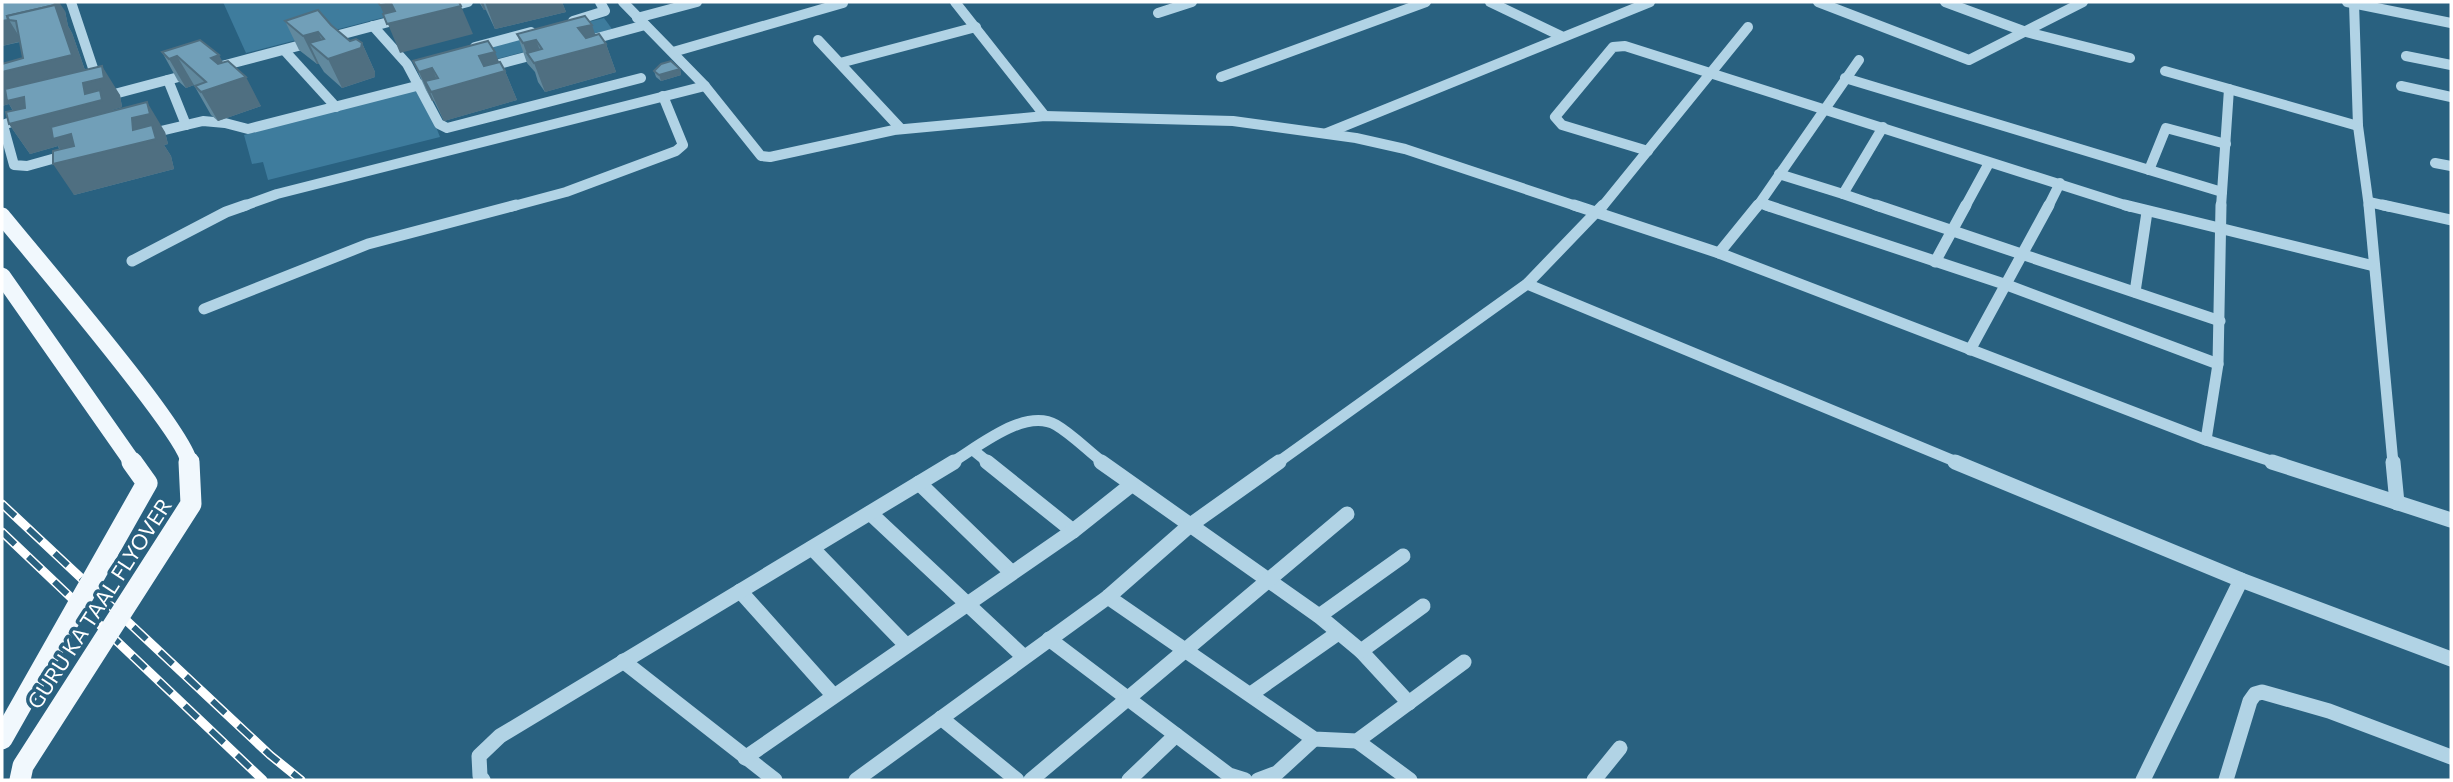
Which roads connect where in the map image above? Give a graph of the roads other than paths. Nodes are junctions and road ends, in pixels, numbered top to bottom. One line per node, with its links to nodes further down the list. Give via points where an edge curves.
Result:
1 (71, 2): 50 (street)
2 (468, 2): 16 (street)
3 (600, 2): 21 (street, via 605,9 601,13)
4 (623, 2): 19 (street)
5 (697, 2): 19 (street)
6 (844, 2): 33 (street)
7 (955, 2): 23 (street)
8 (1192, 2): 17 (street)
9 (1426, 2): 47 (street)
10 (1490, 2): 27 (street)
11 (1650, 2): 27 (street)
12 (1818, 2): 26 (street, via 1965,59)
13 (1945, 2): 26 (street)
14 (2083, 2): 26 (street)
15 (2350, 3): 20 (street); 64 (street)
16 (432, 11)
17 (1158, 13)
18 (408, 17): 22 (street)
19 (641, 21): 29 (street); 33 (street)
20 (2451, 23)
21 (562, 24)
22 (373, 26): 31 (street); 39 (street)
23 (976, 27): 38 (street); 62 (street)
24 (1748, 27): 45 (street)
25 (536, 31): 30 (street)
26 (2026, 32): 35 (street)
27 (1561, 36): 67 (street)
28 (818, 40): 38 (street)
29 (578, 43)
30 (470, 48)
31 (284, 50): 41 (street); 59 (street)
32 (550, 50): 43 (street)
33 (673, 52): 53 (street)
34 (2406, 56): 40 (street)
35 (2130, 58)
36 (1859, 60): 49 (street)
37 (419, 61): 39 (street)
38 (839, 63): 66 (street)
39 (407, 64): 52 (street)
40 (2451, 65)
41 (208, 70)
42 (2165, 71): 55 (street)
43 (470, 72)
44 (195, 73): 51 (street)
45 (1712, 73): 60 (street); 70 (street); 70 (street, via 1625,46 1613,47 1555,117 1562,125)
46 (457, 75): 52 (street)
47 (1221, 77)
48 (640, 78): 52 (street, via 452,128 439,124)
49 (1845, 78): 60 (street); 75 (street)
50 (97, 80)
51 (168, 80): 58 (street); 63 (street)
52 (418, 85): 59 (street)
53 (705, 86): 56 (street); 66 (street, via 764,157)
54 (2401, 86): 57 (street)
55 (2229, 89): 64 (street); 69 (street)
56 (663, 96): 90 (street, via 268,197 226,212); 97 (street, via 683,145 676,151 566,192 368,244)
57 (2451, 97)
58 (89, 101)
59 (336, 107): 63 (street, via 248,129 221,122)
60 (1824, 108): 65 (street); 76 (street)
61 (36, 114): 71 (street, via 3,125 14,165)
62 (1045, 116): 66 (street); 67 (street, via 1205,120)
63 (186, 125): 68 (street)
64 (2358, 126): 80 (street)
65 (1882, 127): 72 (street); 79 (street)
66 (901, 129)
67 (1326, 133): 83 (street, via 1405,149)
68 (133, 138)
69 (2226, 144): 75 (street, via 2166,128); 78 (street)
70 (1648, 151): 83 (street)
71 (80, 152)
72 (1989, 163): 77 (street); 86 (street)
73 (2435, 163): 74 (street)
74 (2451, 166)
75 (2148, 170): 78 (street)
76 (1779, 174): 79 (street); 81 (street)
77 (2060, 183): 82 (street); 89 (street)
78 (2222, 192): 87 (street)
79 (1843, 194): 86 (street)
80 (2369, 202): 85 (street); 92 (street)
81 (1760, 203): 88 (street); 91 (street)
82 (2147, 212): 87 (street); 96 (street)
83 (1597, 213): 88 (street); 94 (street)
84 (2, 216): 142 (main road, GURU KA TAAL FLYOVER, bridge, via 170,426 189,455 191,504 23,766)
85 (2451, 220)
86 (1953, 231): 89 (street); 91 (street)
87 (2219, 231): 92 (street); 98 (street)
88 (1719, 253): 99 (street)
89 (2024, 254): 95 (street); 96 (street)
90 (132, 261)
91 (1935, 262): 95 (street)
92 (2374, 266): 105 (street)
93 (2, 276): 137 (main road, GURU KA TAAL FLYOVER, bridge, via 148,483)
94 (1527, 284): 109 (street); 114 (street)
95 (2007, 285): 99 (street); 100 (street)
96 (2135, 292): 98 (street)
97 (204, 309)
98 (2220, 320): 100 (street)
99 (1970, 350): 101 (street)
100 (2218, 364): 101 (street)
101 (2206, 440): 105 (street)
102 (973, 450): 103 (street); 104 (street, via 1017,423 1034,419 1054,424); 110 (street)
103 (919, 483): 106 (street); 113 (street)
104 (1131, 485): 109 (street); 110 (street)
105 (2397, 503): 108 (street)
106 (870, 513): 111 (street); 118 (street)
107 (1347, 514): 115 (street)
108 (2451, 520)
109 (1189, 526): 115 (street); 117 (street)
110 (1073, 531): 113 (street)
111 (812, 548): 116 (street); 123 (street)
112 (1403, 556): 120 (street)
113 (1012, 572): 118 (street)
114 (2241, 580): 127 (street); 153 (street)
115 (1268, 581): 120 (street); 124 (street)
116 (740, 591): 128 (street); 131 (street)
117 (1108, 597): 122 (street); 124 (street)
118 (967, 603): 123 (street); 126 (street)
119 (1423, 606): 125 (street)
120 (1319, 616): 121 (street)
121 (1338, 633): 125 (street); 130 (street)
122 (1049, 639): 126 (street); 132 (street)
123 (906, 645): 131 (street)
124 (1186, 650): 130 (street); 132 (street)
125 (1361, 651): 133 (street)
126 (1024, 657): 134 (street)
127 (2451, 659)
128 (623, 661): 141 (street); 143 (street, via 500,736 479,756)
129 (1464, 662): 133 (street)
130 (1251, 694): 136 (street)
131 (833, 695): 141 (street)
132 (1129, 699): 135 (street); 147 (street)
133 (1409, 702): 138 (street)
134 (941, 718): 145 (street); 146 (street)
135 (1175, 735): 148 (street); 149 (street, via 1229,775)
136 (1314, 739): 138 (street); 150 (street, via 1277,773)
137 (2, 740)
138 (1357, 741): 151 (street)
139 (1620, 748): 152 (street)
140 (2451, 757): 154 (street, via 2329,711 2262,692 2250,701)
141 (744, 758): 144 (street)
142 (20, 780)
143 (483, 780)
144 (775, 780)
145 (856, 780)
146 (1017, 780)
147 (1031, 780)
148 (1129, 780)
149 (1245, 780)
150 (1258, 780)
151 (1410, 780)
152 (1594, 780)
153 (2143, 780)
154 (2226, 780)

